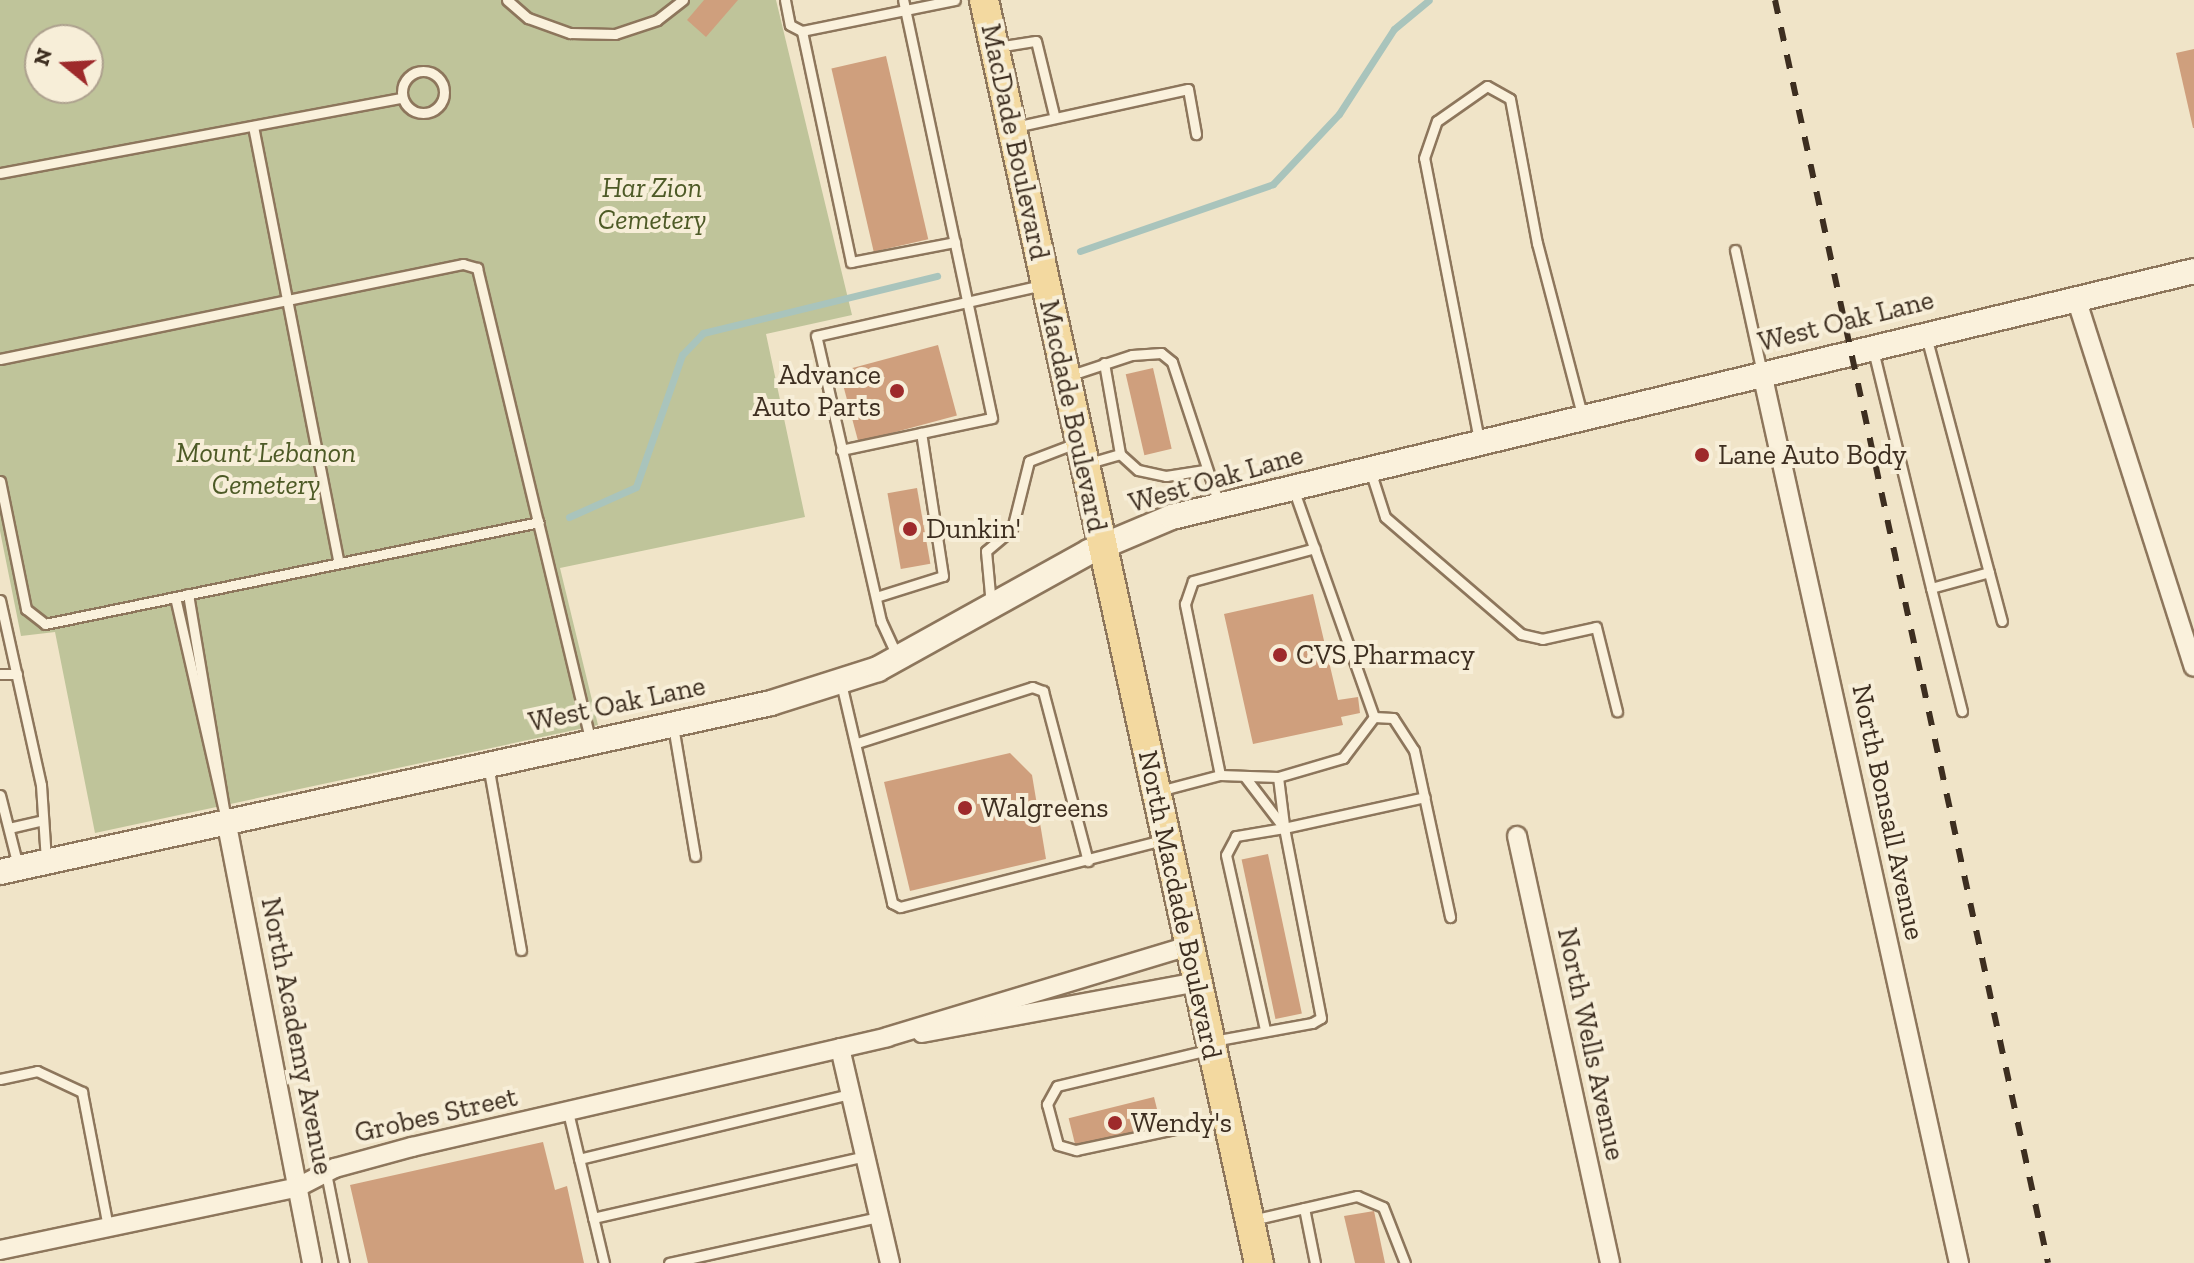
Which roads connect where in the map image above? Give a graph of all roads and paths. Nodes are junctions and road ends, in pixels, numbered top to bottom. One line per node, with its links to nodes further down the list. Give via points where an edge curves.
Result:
1 (507, 0): 2 (lane, via 528,18 570,33 615,34 657,20)
2 (683, 0)
3 (785, 0): 7 (lane, via 790,25)
4 (955, 0): 6 (lane)
5 (984, 0): 8 (main road, MacDade Boulevard)
6 (904, 5): 7 (lane); 15 (lane)
7 (802, 31): 15 (lane, via 851,262)
8 (994, 48): 10 (lane, via 1036,41); 12 (main road, MacDade Boulevard)
9 (402, 98): 9 (lane, via 418,113 432,111 444,86 430,72 417,71 403,85); 11 (lane)
10 (1054, 115): 12 (lane); 13 (lane, via 1188,89)
11 (253, 126): 14 (lane); 20 (lane)
12 (1011, 128): 18 (main road, MacDade Boulevard)
13 (1196, 134)
14 (0, 173)
15 (955, 242): 21 (lane)
16 (1735, 250): 26 (lane)
17 (2194, 271): 19 (main road, West Oak Lane)
18 (1046, 284): 21 (lane); 27 (main road, Macdade Boulevard)
19 (2076, 298): 22 (main road, West Oak Lane); 52 (street)
20 (286, 302): 24 (lane); 39 (lane, via 463,264 477,268); 42 (lane)
21 (968, 302): 29 (lane, via 992,418); 31 (lane, via 816,336)
22 (1925, 333): 23 (main road, West Oak Lane); 43 (lane)
23 (1872, 345): 26 (main road, West Oak Lane); 44 (lane)
24 (0, 359)
25 (1104, 363): 27 (lane); 33 (lane); 35 (lane, via 1161,353 1172,362)
26 (1762, 373): 28 (main road, West Oak Lane); 110 (street, North Bonsall Avenue)
27 (1065, 377): 32 (main road, Macdade Boulevard)
28 (1582, 415): 30 (main road, West Oak Lane); 30 (lane, via 1537,243 1510,99 1487,86 1437,121 1424,158)
29 (921, 433): 31 (lane); 47 (lane, via 943,576)
30 (1479, 440): 34 (main road, West Oak Lane)
31 (841, 450): 47 (lane)
32 (1081, 453): 33 (lane); 40 (main road, Macdade Boulevard); 49 (lane, via 1029,461 1012,529 986,551)
33 (1120, 454): 35 (lane, via 1138,470 1166,476)
34 (1369, 467): 37 (main road, West Oak Lane); 56 (lane, via 1385,517 1521,634 1542,639 1596,627)
35 (1205, 470): 38 (lane)
36 (0, 481): 46 (lane, via 26,609 37,623)
37 (1292, 486): 38 (main road, West Oak Lane); 41 (lane)
38 (1219, 504): 40 (main road, West Oak Lane)
39 (539, 522): 42 (lane); 60 (lane)
40 (1101, 547): 49 (main road, West Oak Lane); 66 (main road, North Macdade Boulevard)
41 (1315, 548): 58 (lane); 63 (lane, via 1193,581 1185,604)
42 (339, 563): 45 (lane)
43 (1989, 572): 44 (lane); 50 (lane)
44 (1931, 588): 57 (lane)
45 (188, 594): 46 (lane); 70 (lane)
46 (175, 597): 70 (lane)
47 (876, 597): 51 (lane)
48 (0, 600): 54 (lane)
49 (992, 608): 51 (main road, West Oak Lane)
50 (2002, 621)
51 (899, 659): 55 (main road, West Oak Lane)
52 (2194, 667)
53 (0, 674): 54 (lane)
54 (17, 674): 69 (lane)
55 (841, 683): 59 (main road, West Oak Lane); 61 (lane)
56 (1617, 711)
57 (1962, 711)
58 (1374, 717): 65 (lane, via 1343,758); 68 (lane, via 1393,718 1406,731)
59 (672, 722): 60 (main road, West Oak Lane); 75 (lane)
60 (590, 738): 62 (main road, West Oak Lane)
61 (857, 743): 77 (lane, via 892,903 900,907); 77 (lane, via 1032,687 1043,691)
62 (487, 761): 70 (main road, West Oak Lane); 81 (lane)
63 (1220, 775): 64 (lane); 66 (lane)
64 (1245, 777): 65 (lane); 72 (lane)
65 (1278, 777): 72 (lane)
66 (1156, 792): 74 (main road, North Macdade Boulevard)
67 (0, 795): 71 (lane)
68 (1425, 797): 72 (lane); 79 (lane)
69 (43, 820): 71 (lane); 76 (lane)
70 (226, 820): 76 (main road, West Oak Lane); 94 (street, North Academy Avenue)
71 (9, 828): 78 (lane)
72 (1284, 828): 83 (lane, via 1236,836 1226,855); 83 (lane, via 1323,1005 1312,1023)
73 (1517, 836): 109 (street, North Wells Avenue)
74 (1166, 839): 77 (lane); 80 (main road, North Macdade Boulevard)
75 (695, 856)
76 (46, 861): 78 (main road, West Oak Lane)
77 (1088, 861)
78 (9, 870)
79 (1450, 917)
80 (1189, 946): 82 (main road, North Macdade Boulevard); 84 (street, Grobes Street)
81 (521, 950)
82 (1198, 982): 84 (street, Grobes Street, via 988,1025); 85 (main road, North Macdade Boulevard)
83 (1265, 1030): 85 (lane)
84 (887, 1037): 86 (street, Grobes Street)
85 (1210, 1045): 90 (main road, North Macdade Boulevard); 90 (lane, via 1057,1086 1047,1104 1058,1145 1070,1150)
86 (840, 1048): 88 (street); 89 (street, Grobes Street)
87 (0, 1079): 99 (lane, via 37,1071 82,1092)
88 (850, 1094): 91 (street); 92 (lane)
89 (568, 1112): 92 (lane); 93 (street, Grobes Street)
90 (1227, 1118): 98 (main road, North Macdade Boulevard)
91 (865, 1156): 96 (street); 97 (lane)
92 (579, 1159): 97 (lane)
93 (326, 1173): 94 (street, Grobes Street); 102 (lane)
94 (298, 1187): 99 (street, Grobes Street); 101 (street, North Academy Avenue)
95 (1304, 1208): 98 (lane); 107 (lane); 108 (lane, via 1357,1196 1383,1207)
96 (879, 1217): 104 (lane); 105 (street)
97 (593, 1218): 103 (lane)
98 (1250, 1221): 106 (main road, North Macdade Boulevard)
99 (108, 1227): 100 (street, Grobes Street)
100 (0, 1250)
101 (312, 1263)
102 (344, 1263)
103 (604, 1263)
104 (669, 1263)
105 (890, 1263)
106 (1259, 1263)
107 (1315, 1263)
108 (1405, 1263)
109 (1610, 1263)
110 (1959, 1263)

